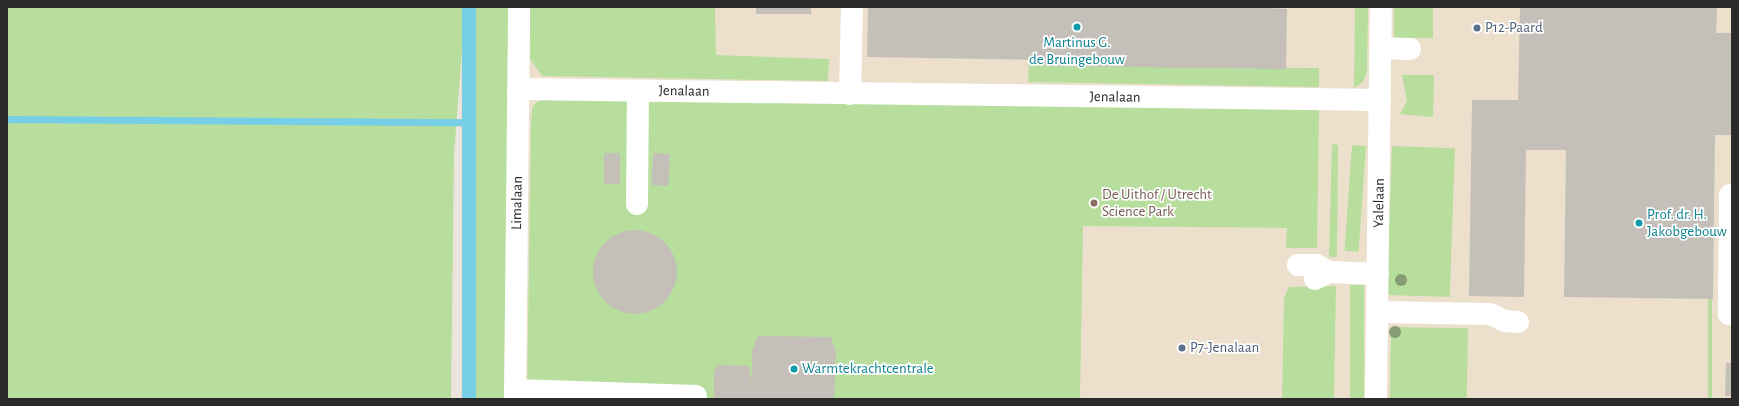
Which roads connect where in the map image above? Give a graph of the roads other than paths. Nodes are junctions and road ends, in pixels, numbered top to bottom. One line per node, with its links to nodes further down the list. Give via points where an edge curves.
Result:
1 (520, 7): 6 (street, Limalaan)
2 (852, 7): 8 (street)
3 (1382, 7): 4 (street, Yalelaan)
4 (1381, 48): 5 (street); 9 (street, Yalelaan)
5 (1410, 49)
6 (518, 89): 7 (street, Jenalaan); 17 (street, Limalaan)
7 (638, 91): 8 (street, Jenalaan); 11 (street)
8 (850, 94): 9 (street, Jenalaan)
9 (1380, 100): 13 (street, Yalelaan)
10 (1730, 195): 16 (street, via 1729,314)
11 (637, 204)
12 (1298, 265): 13 (street, via 1316,265 1322,276)
13 (1378, 274): 14 (street, Yalelaan)
14 (1377, 312): 15 (street); 19 (street, Yalelaan)
15 (1504, 314)
16 (1732, 314)
17 (515, 395): 18 (street)
18 (696, 396)
19 (1376, 399)

